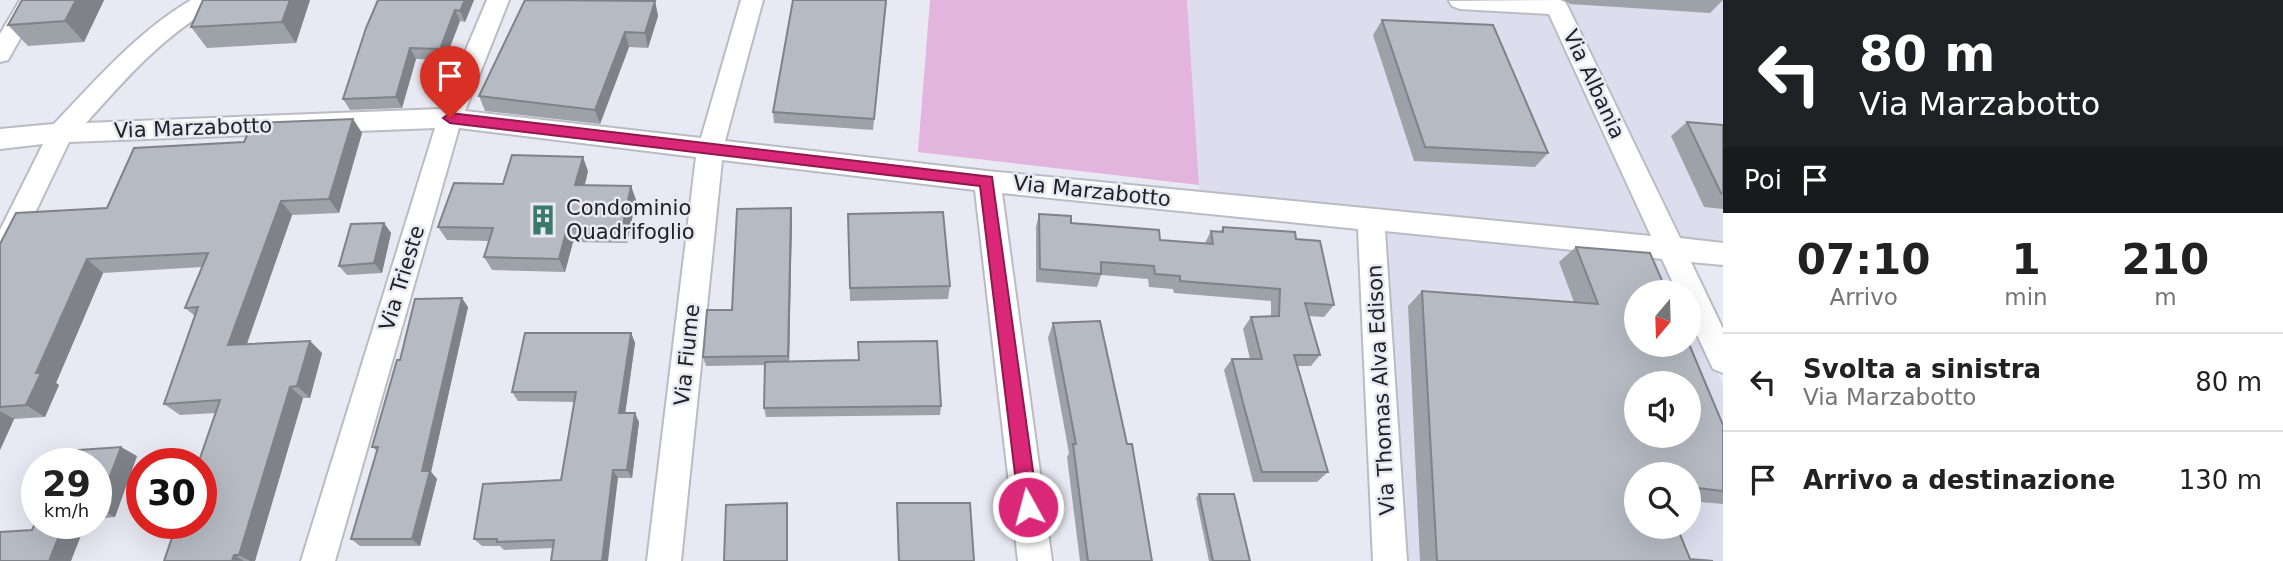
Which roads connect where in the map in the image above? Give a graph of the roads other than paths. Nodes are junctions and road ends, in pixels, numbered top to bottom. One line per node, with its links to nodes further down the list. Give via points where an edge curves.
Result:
1 (31, 0): 6 (street)
2 (208, 0): 8 (street, via 150,38)
3 (498, 0): 7 (street, Via Trieste)
4 (752, 0): 10 (street, Via Fiume)
5 (1460, 1): 13 (street, Via Albania, via 1557,7)
6 (0, 54)
7 (450, 118): 8 (street, Via Marzabotto); 10 (street, Via Marzabotto); 17 (street, Via Trieste)
8 (61, 133): 9 (street, Via Marzabotto); 15 (street)
9 (0, 139)
10 (710, 150): 11 (street, Via Marzabotto); 18 (street, Via Fiume)
11 (987, 181): 12 (street, Via Marzabotto); 19 (street)
12 (1371, 218): 13 (street, Via Marzabotto); 20 (street, Via Thomas Alva Edison)
13 (1672, 248): 14 (street, Via Marzabotto); 16 (street)
14 (1723, 254)
15 (0, 257)
16 (1723, 359)
17 (318, 561)
18 (664, 561)
19 (1035, 561)
20 (1390, 561)

